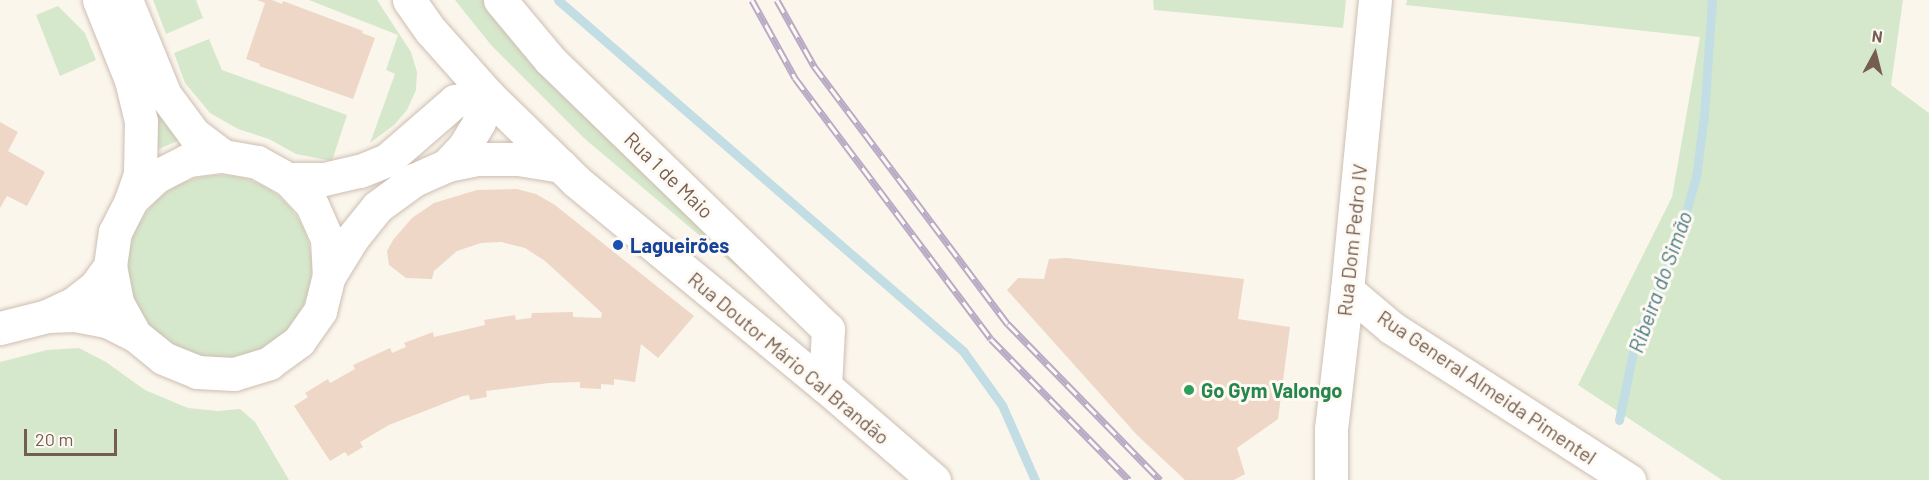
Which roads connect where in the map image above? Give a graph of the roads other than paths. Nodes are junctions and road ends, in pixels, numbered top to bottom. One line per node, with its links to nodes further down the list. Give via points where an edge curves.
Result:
1 (78, 0): 5 (street)
2 (409, 0): 6 (street, Rua Doutor Mário Cal Brandão)
3 (500, 0): 20 (street, Rua 1 de Maio, via 550,60 828,329)
4 (1375, 0): 16 (street, Rua Dom Pedro IV)
5 (111, 5): 9 (street, via 165,95 194,134); 13 (street, via 141,121 140,174)
6 (445, 47): 7 (street, Rua Doutor Mário Cal Brandão); 8 (street, via 442,96)
7 (488, 95): 8 (street, via 455,101); 10 (street, via 479,122); 11 (street, Rua Doutor Mário Cal Brandão)
8 (429, 121): 12 (street, via 413,141 387,160 324,179)
9 (223, 156): 12 (street, via 257,162); 13 (street, via 188,160 157,176)
10 (447, 165): 11 (street, via 478,159 518,159); 15 (street, via 414,180 377,207)
11 (561, 166): 20 (street, Rua Doutor Mário Cal Brandão)
12 (288, 179): 15 (street, via 312,205 327,239)
13 (131, 200): 14 (street, via 115,232)
14 (110, 266): 17 (street, via 90,292); 19 (street, via 117,302)
15 (330, 276): 19 (street, via 320,311 299,341 269,363 234,374 197,372 163,358)
16 (1347, 290): 22 (street, Rua Dom Pedro IV, via 1331,429); 23 (street, Rua General Almeida Pimentel, via 1392,328)
17 (46, 316): 18 (street); 19 (street, via 75,315 106,321)
18 (0, 328)
19 (135, 335)
20 (825, 386): 21 (street, Rua Doutor Mário Cal Brandão)
21 (934, 480)
22 (1331, 480)
23 (1629, 480)

